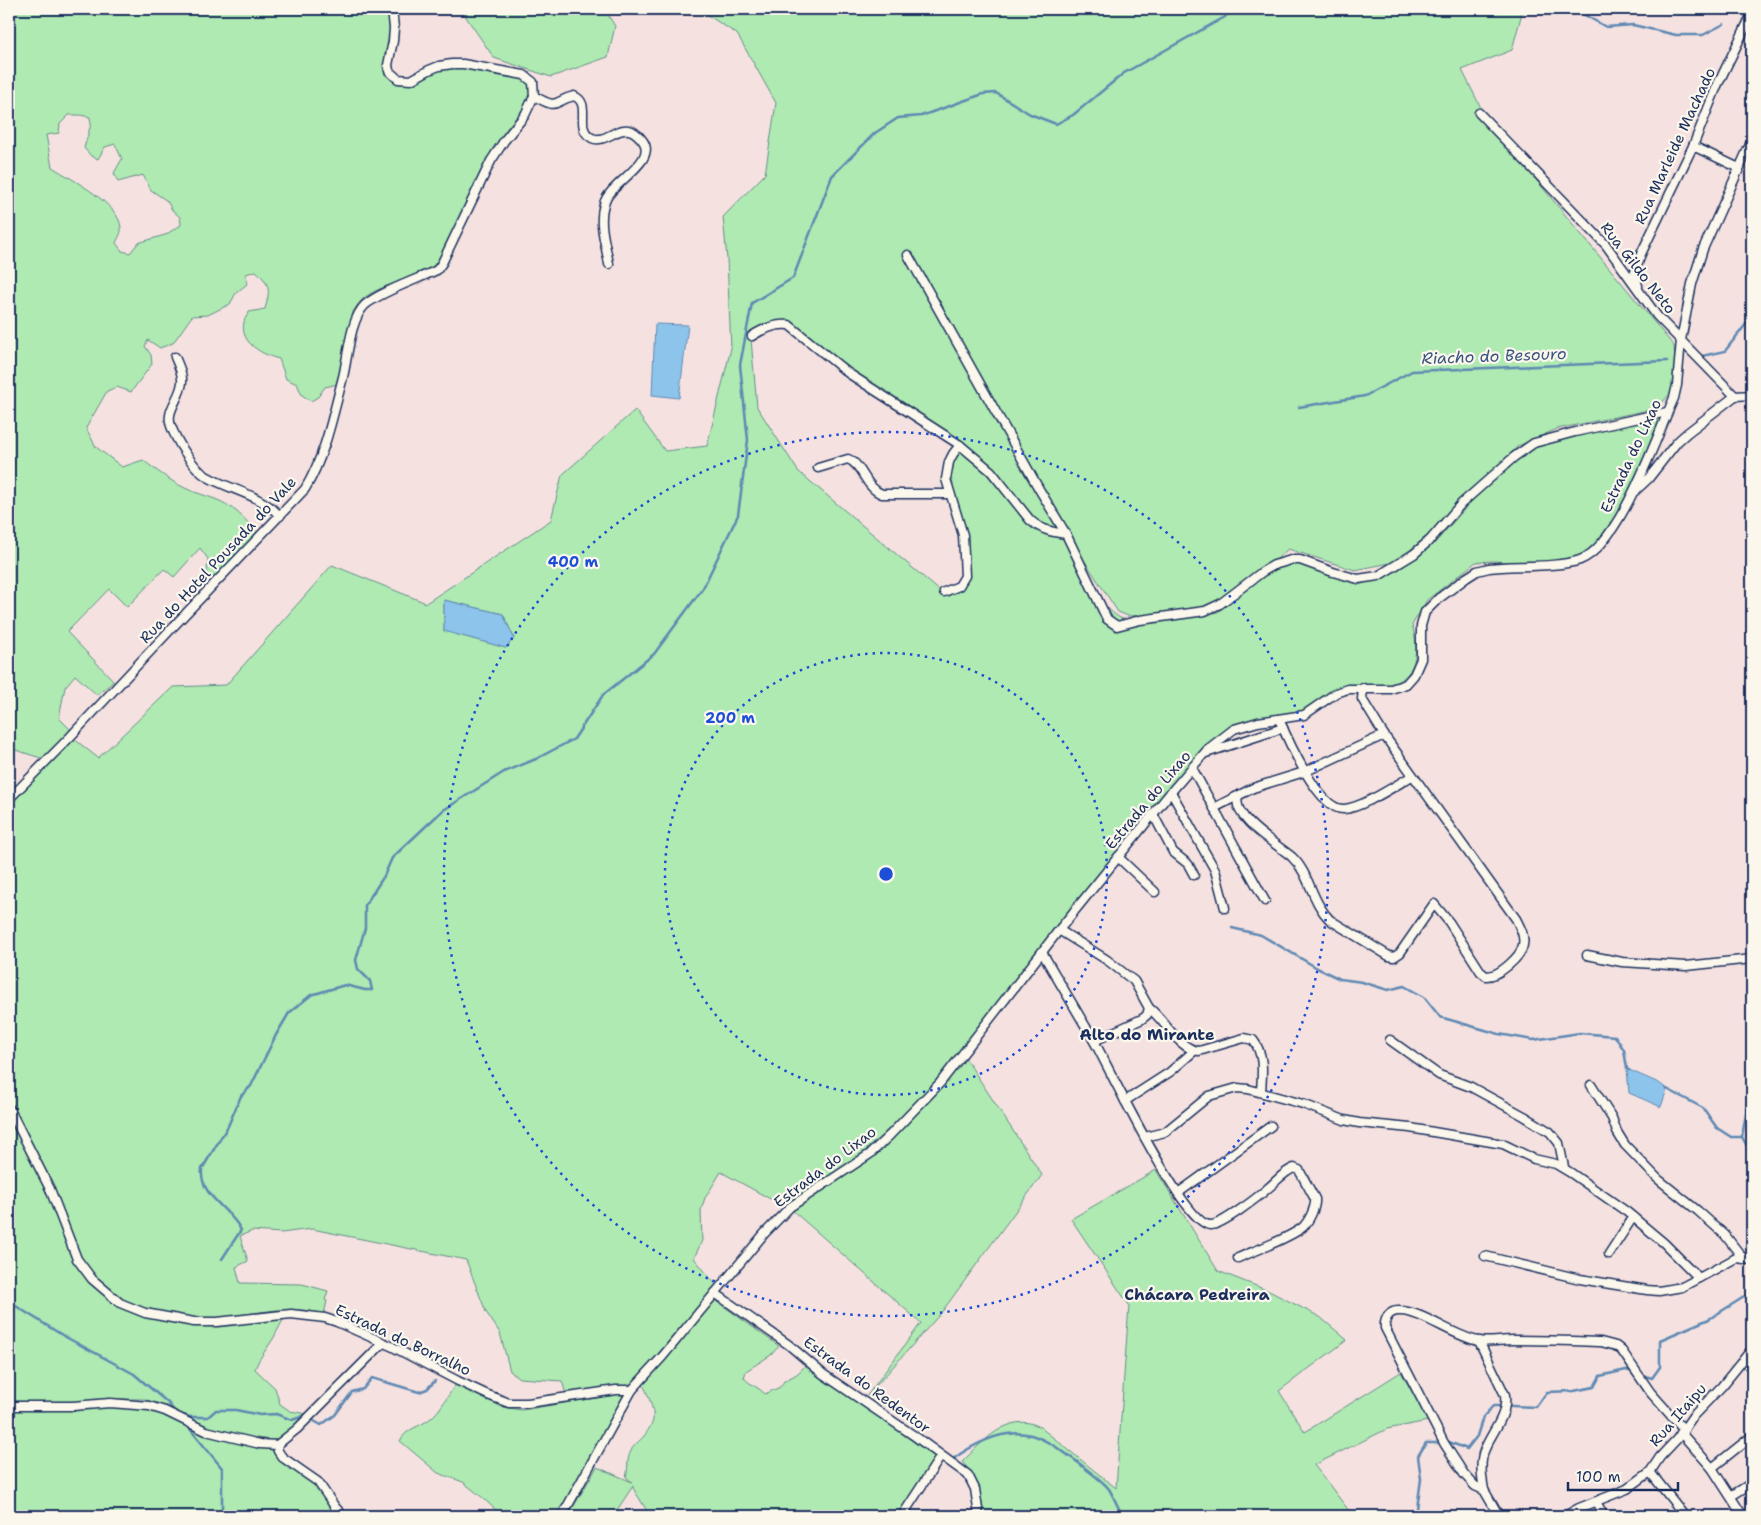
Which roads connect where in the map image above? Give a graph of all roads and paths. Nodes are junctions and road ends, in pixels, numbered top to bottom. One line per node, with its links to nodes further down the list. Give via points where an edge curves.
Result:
1 (392, 9): 3 (street, via 393,41 388,65 389,71 398,79 411,80 439,66 464,64 524,75 533,82)
2 (1752, 14): 6 (street, Rua Marleide Machado, via 1717,86)
3 (534, 96): 9 (street, via 553,105 570,97 579,98 584,108 582,126 590,137 606,137 626,129 638,135 647,149 643,160 612,190 604,203 602,214); 21 (street, Rua do Hotel Pousada do Vale, via 491,161 437,270 377,298 360,311 316,468 305,490)
4 (1479, 113): 10 (street, Rua Gildo Neto, via 1606,245)
5 (1752, 140): 7 (street, Estrada do Lixao)
6 (1693, 146): 7 (street); 10 (street, Rua Marleide Machado, via 1636,266)
7 (1739, 168): 12 (street, Estrada do Lixao, via 1697,265)
8 (908, 255): 22 (street)
9 (610, 264)
10 (1640, 293): 12 (street, Rua Gildo Neto)
11 (752, 336): 17 (street, via 766,328 789,325 848,373)
12 (1681, 340): 15 (street, Rua Gildo Neto); 16 (street, Estrada do Lixao, via 1677,385)
13 (174, 357): 21 (street, via 182,384 169,417 170,425 193,464 207,476 266,504)
14 (1752, 395): 15 (street)
15 (1735, 396): 19 (street, via 1677,442 1648,479)
16 (1667, 412): 19 (street, Estrada do Lixao); 22 (street, via 1534,443 1462,503 1414,554 1378,576 1367,579 1291,560 1262,572 1220,604 1205,611 1117,626 1106,619)
17 (960, 445): 20 (street, via 947,470); 22 (street, via 991,471 1030,520 1042,529)
18 (818, 468): 20 (street, via 848,458 873,489 882,494)
19 (1632, 493): 24 (street, Estrada do Lixao, via 1608,536 1589,556 1563,564 1489,568 1477,571 1452,588 1431,605 1422,619 1421,659 1406,684 1391,689)
20 (950, 494): 23 (street, via 963,535 966,576 959,586)
21 (280, 516): 34 (street, Rua do Hotel Pousada do Vale)
22 (1066, 534)
23 (944, 592)
24 (1363, 688): 25 (street, Estrada do Lixao, via 1336,693 1304,715); 27 (street, via 1362,699)
25 (1279, 719): 26 (street); 28 (street, Estrada do Lixao, via 1234,729)
26 (1283, 728): 28 (street); 30 (street)
27 (1384, 735): 30 (street); 31 (street)
28 (1204, 754): 29 (street, Estrada do Lixao)
29 (1192, 768): 32 (street, Estrada do Lixao); 35 (street)
30 (1304, 772): 31 (street, via 1326,800 1339,809 1364,802); 33 (street)
31 (1412, 776): 33 (street, via 1521,930 1521,951 1494,976 1481,972 1434,904 1394,957 1330,920 1318,906 1297,863 1240,812 1236,801)
32 (1171, 792): 36 (street, Estrada do Lixao); 41 (street, via 1215,870)
33 (1238, 796): 35 (street)
34 (9, 799)
35 (1214, 808): 40 (street)
36 (1153, 814): 37 (street, Estrada do Lixao); 38 (street, via 1173,852 1188,864)
37 (1118, 857): 39 (street); 42 (street, Estrada do Lixao)
38 (1194, 875)
39 (1155, 892)
40 (1265, 901)
41 (1225, 908)
42 (1059, 930): 43 (street, Estrada do Lixao); 46 (street, via 1134,981)
43 (1042, 952): 48 (street); 65 (street, Estrada do Lixao, via 940,1083 908,1117 863,1159 790,1207)
44 (1587, 955): 45 (street, via 1622,962 1686,966)
45 (1752, 959)
46 (1149, 1008): 48 (street, via 1142,1019); 49 (street)
47 (1390, 1040): 56 (street, via 1439,1075 1471,1087 1550,1132 1559,1143)
48 (1094, 1041): 52 (street)
49 (1194, 1051): 51 (street, via 1244,1038 1253,1040 1262,1060); 52 (street, via 1170,1072)
50 (1592, 1085): 62 (street, via 1625,1145 1658,1180 1725,1235)
51 (1261, 1092): 55 (street, via 1237,1088 1209,1096 1165,1132); 56 (street, via 1344,1120 1503,1144 1534,1159)
52 (1125, 1100): 55 (street)
53 (9, 1108): 67 (street, Estrada do Borralho, via 50,1189 77,1259 92,1279 120,1304 146,1313 194,1322 308,1315 337,1322)
54 (1271, 1126): 57 (street)
55 (1145, 1137): 57 (street)
56 (1564, 1167): 58 (street)
57 (1178, 1193): 61 (street, via 1194,1215 1211,1226 1247,1205 1286,1172 1294,1168 1299,1170 1316,1203 1308,1220 1298,1231)
58 (1633, 1218): 59 (street); 64 (street)
59 (1609, 1254)
60 (1485, 1256): 64 (street, via 1580,1279 1647,1290 1682,1287)
61 (1238, 1258)
62 (1742, 1258): 63 (street); 64 (street, via 1729,1260)
63 (1752, 1260)
64 (1699, 1278)
65 (715, 1293): 69 (street, Estrada do Lixao); 74 (street, Estrada do Redentor, via 789,1345 823,1374)
66 (1478, 1341): 71 (street, via 1600,1342 1616,1346); 78 (street, via 1506,1402 1482,1457); 78 (street, via 1409,1312 1394,1312 1385,1320 1385,1328 1444,1443 1464,1474)
67 (383, 1343): 69 (street, Estrada do Borralho, via 509,1403); 73 (street, via 298,1429)
68 (1752, 1349): 71 (street, Rua Itaipu)
69 (632, 1390): 83 (street, Estrada do Lixao)
70 (9, 1406): 73 (street, via 110,1403 150,1406 206,1431)
71 (1682, 1431): 75 (street); 76 (street, Rua Itaipu)
72 (1752, 1436): 75 (street)
73 (277, 1445): 82 (street, via 282,1457 318,1482)
74 (941, 1456): 84 (street); 85 (street, Estrada do Redentor, via 968,1475 975,1489)
75 (1712, 1468): 79 (street)
76 (1650, 1472): 80 (street, Rua Itaipu, via 1627,1490); 89 (street)
77 (1752, 1483): 79 (street)
78 (1484, 1490): 86 (street)
79 (1731, 1496): 81 (street)
80 (1596, 1502): 87 (street, Rua Itaipu); 88 (street)
81 (1742, 1513)
82 (343, 1516)
83 (562, 1516)
84 (902, 1516)
85 (979, 1516)
86 (1499, 1516)
87 (1565, 1516)
88 (1604, 1516)
89 (1686, 1516)

